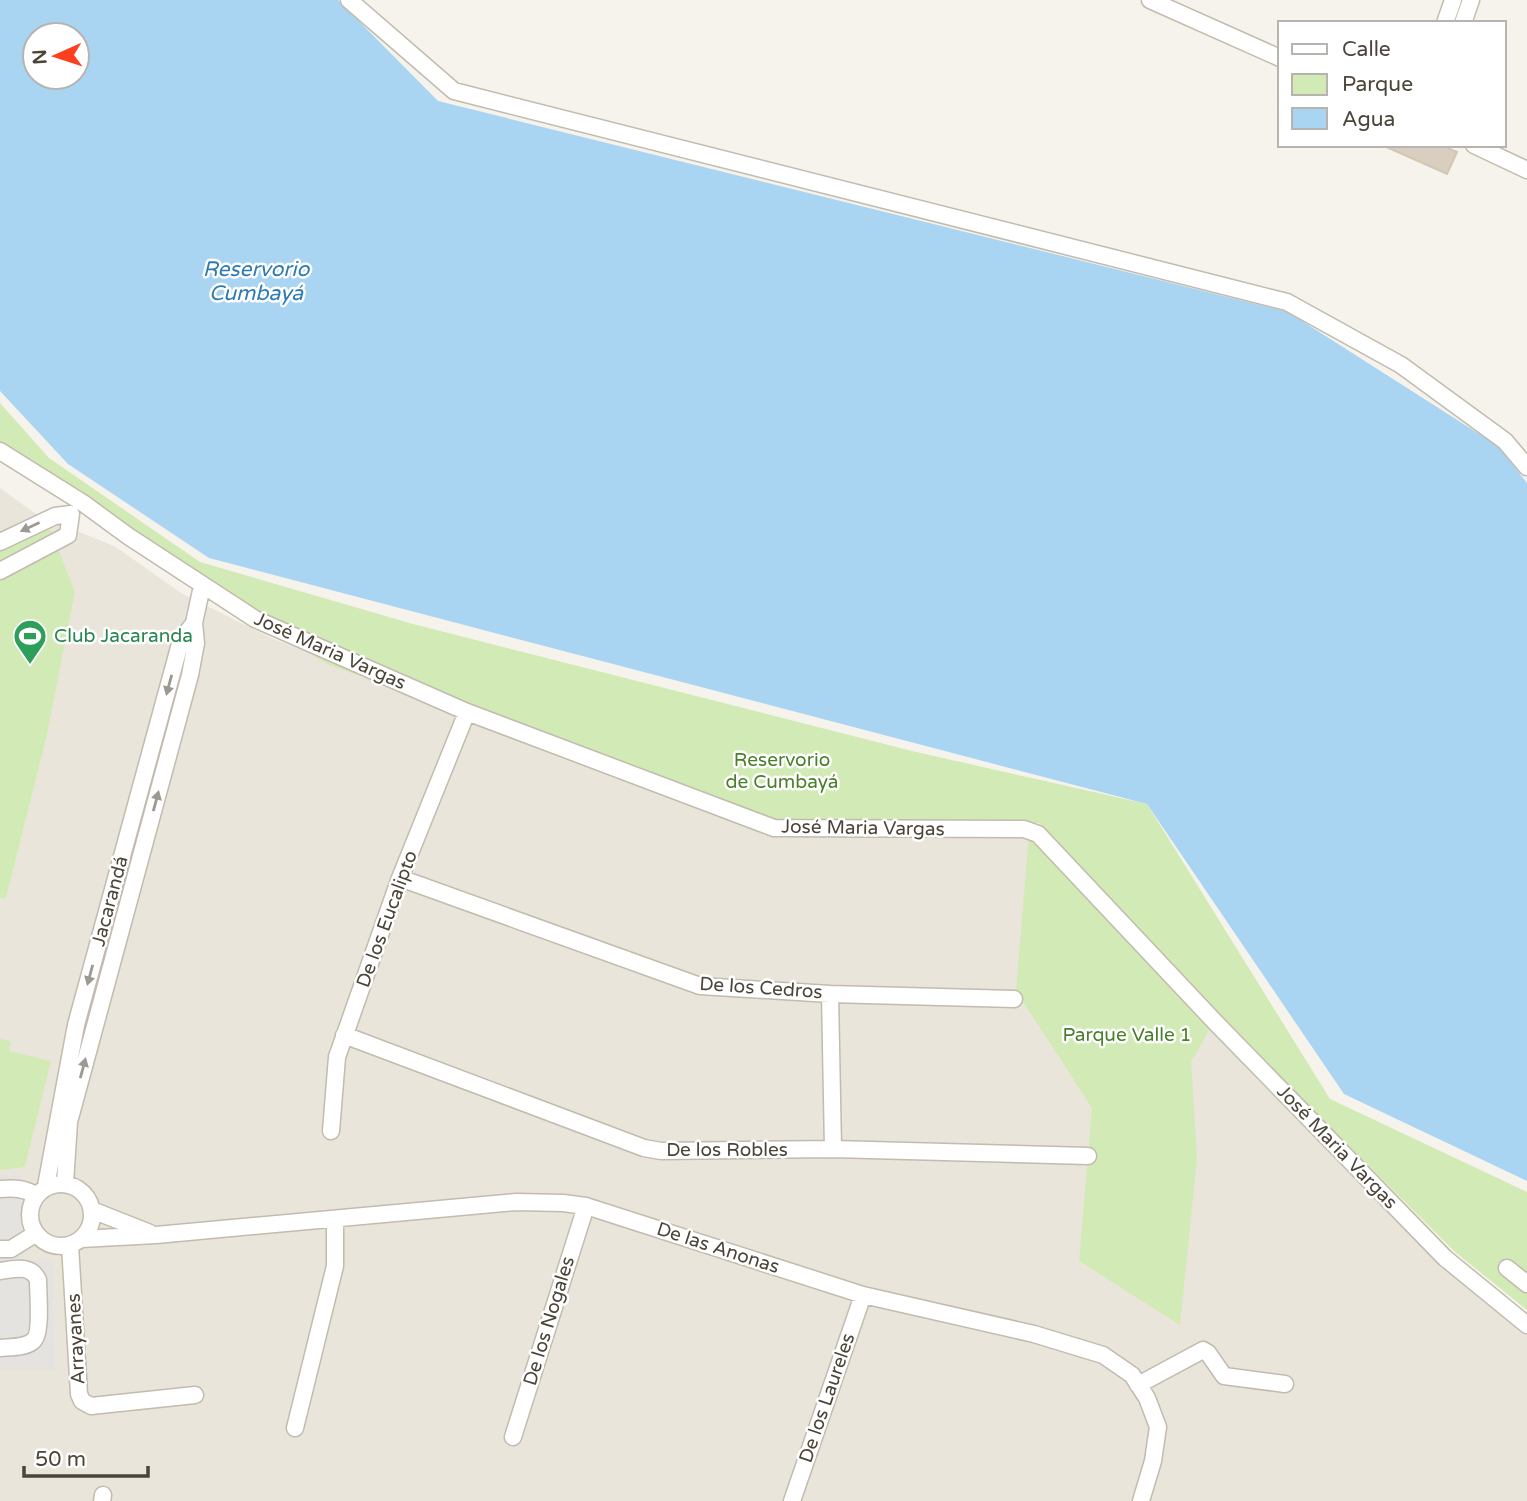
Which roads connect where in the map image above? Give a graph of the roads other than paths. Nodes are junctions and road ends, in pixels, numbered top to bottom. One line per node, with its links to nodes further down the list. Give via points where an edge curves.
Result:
1 (349, 0): 11 (street, via 454,91 1287,302 1401,365 1505,441)
2 (1150, 0): 7 (street)
3 (1453, 0): 5 (street)
4 (1471, 0): 6 (street)
5 (1447, 21)
6 (1464, 21)
7 (1278, 57)
8 (1478, 147): 9 (street)
9 (1527, 170)
10 (0, 451): 12 (street, José Maria Vargas)
11 (1527, 467)
12 (77, 508): 13 (street, one-way to 13); 14 (street, via 68,536); 15 (street, José Maria Vargas)
13 (0, 542)
14 (0, 571)
15 (202, 586): 16 (street, Jacarandá); 17 (street, José Maria Vargas, via 256,619)
16 (194, 623): 18 (street, Jacarandá, one-way to 18, via 181,639); 19 (street, Jacarandá, one-way to 16, via 190,675 197,643)
17 (467, 712): 20 (street, De los Eucalipto); 41 (street, José Maria Vargas, via 774,828 1024,829 1038,834 1445,1258)
18 (127, 840): 19 (street); 29 (street, Jacarandá, one-way to 29, via 76,1025)
19 (144, 845): 27 (street, Jacarandá, one-way to 19, via 69,1122)
20 (400, 877): 21 (street, De los Cedros, via 700,986); 23 (street, De los Eucalipto)
21 (830, 994): 22 (street, De los Cedros); 25 (street)
22 (1014, 999)
23 (344, 1035): 24 (street, De los Eucalipto, via 334,1076); 25 (street, De los Robles, via 644,1148)
24 (331, 1131)
25 (833, 1149): 26 (street, De los Robles)
26 (1088, 1156)
27 (65, 1183): 29 (street); 31 (street, via 83,1192)
28 (0, 1189): 29 (street)
29 (41, 1191): 33 (street, via 30,1208)
30 (586, 1206): 32 (street, De las Anonas, via 516,1202); 40 (street, De las Anonas); 47 (street, De los Nogales)
31 (92, 1210): 34 (street); 35 (street, via 92,1221)
32 (334, 1219): 34 (street, De las Anonas); 46 (street, via 335,1266)
33 (35, 1234): 35 (street, via 57,1247); 36 (street)
34 (156, 1235): 35 (street, De las Anonas)
35 (75, 1242): 45 (street, Arrayanes, via 82,1401 91,1406)
36 (6, 1249): 38 (street)
37 (1507, 1268): 39 (street)
38 (5, 1270): 42 (street, via 35,1273 38,1335 24,1345)
39 (1527, 1283)
40 (863, 1295): 44 (street, De las Anonas, via 1034,1334 1103,1355 1132,1375); 48 (street, De los Laureles)
41 (1527, 1325)
42 (0, 1348)
43 (1285, 1384): 44 (street, via 1224,1376 1203,1350)
44 (1138, 1385): 49 (street, De las Anonas, via 1158,1427)
45 (195, 1395)
46 (295, 1428)
47 (513, 1437)
48 (792, 1501)
49 (1141, 1501)

